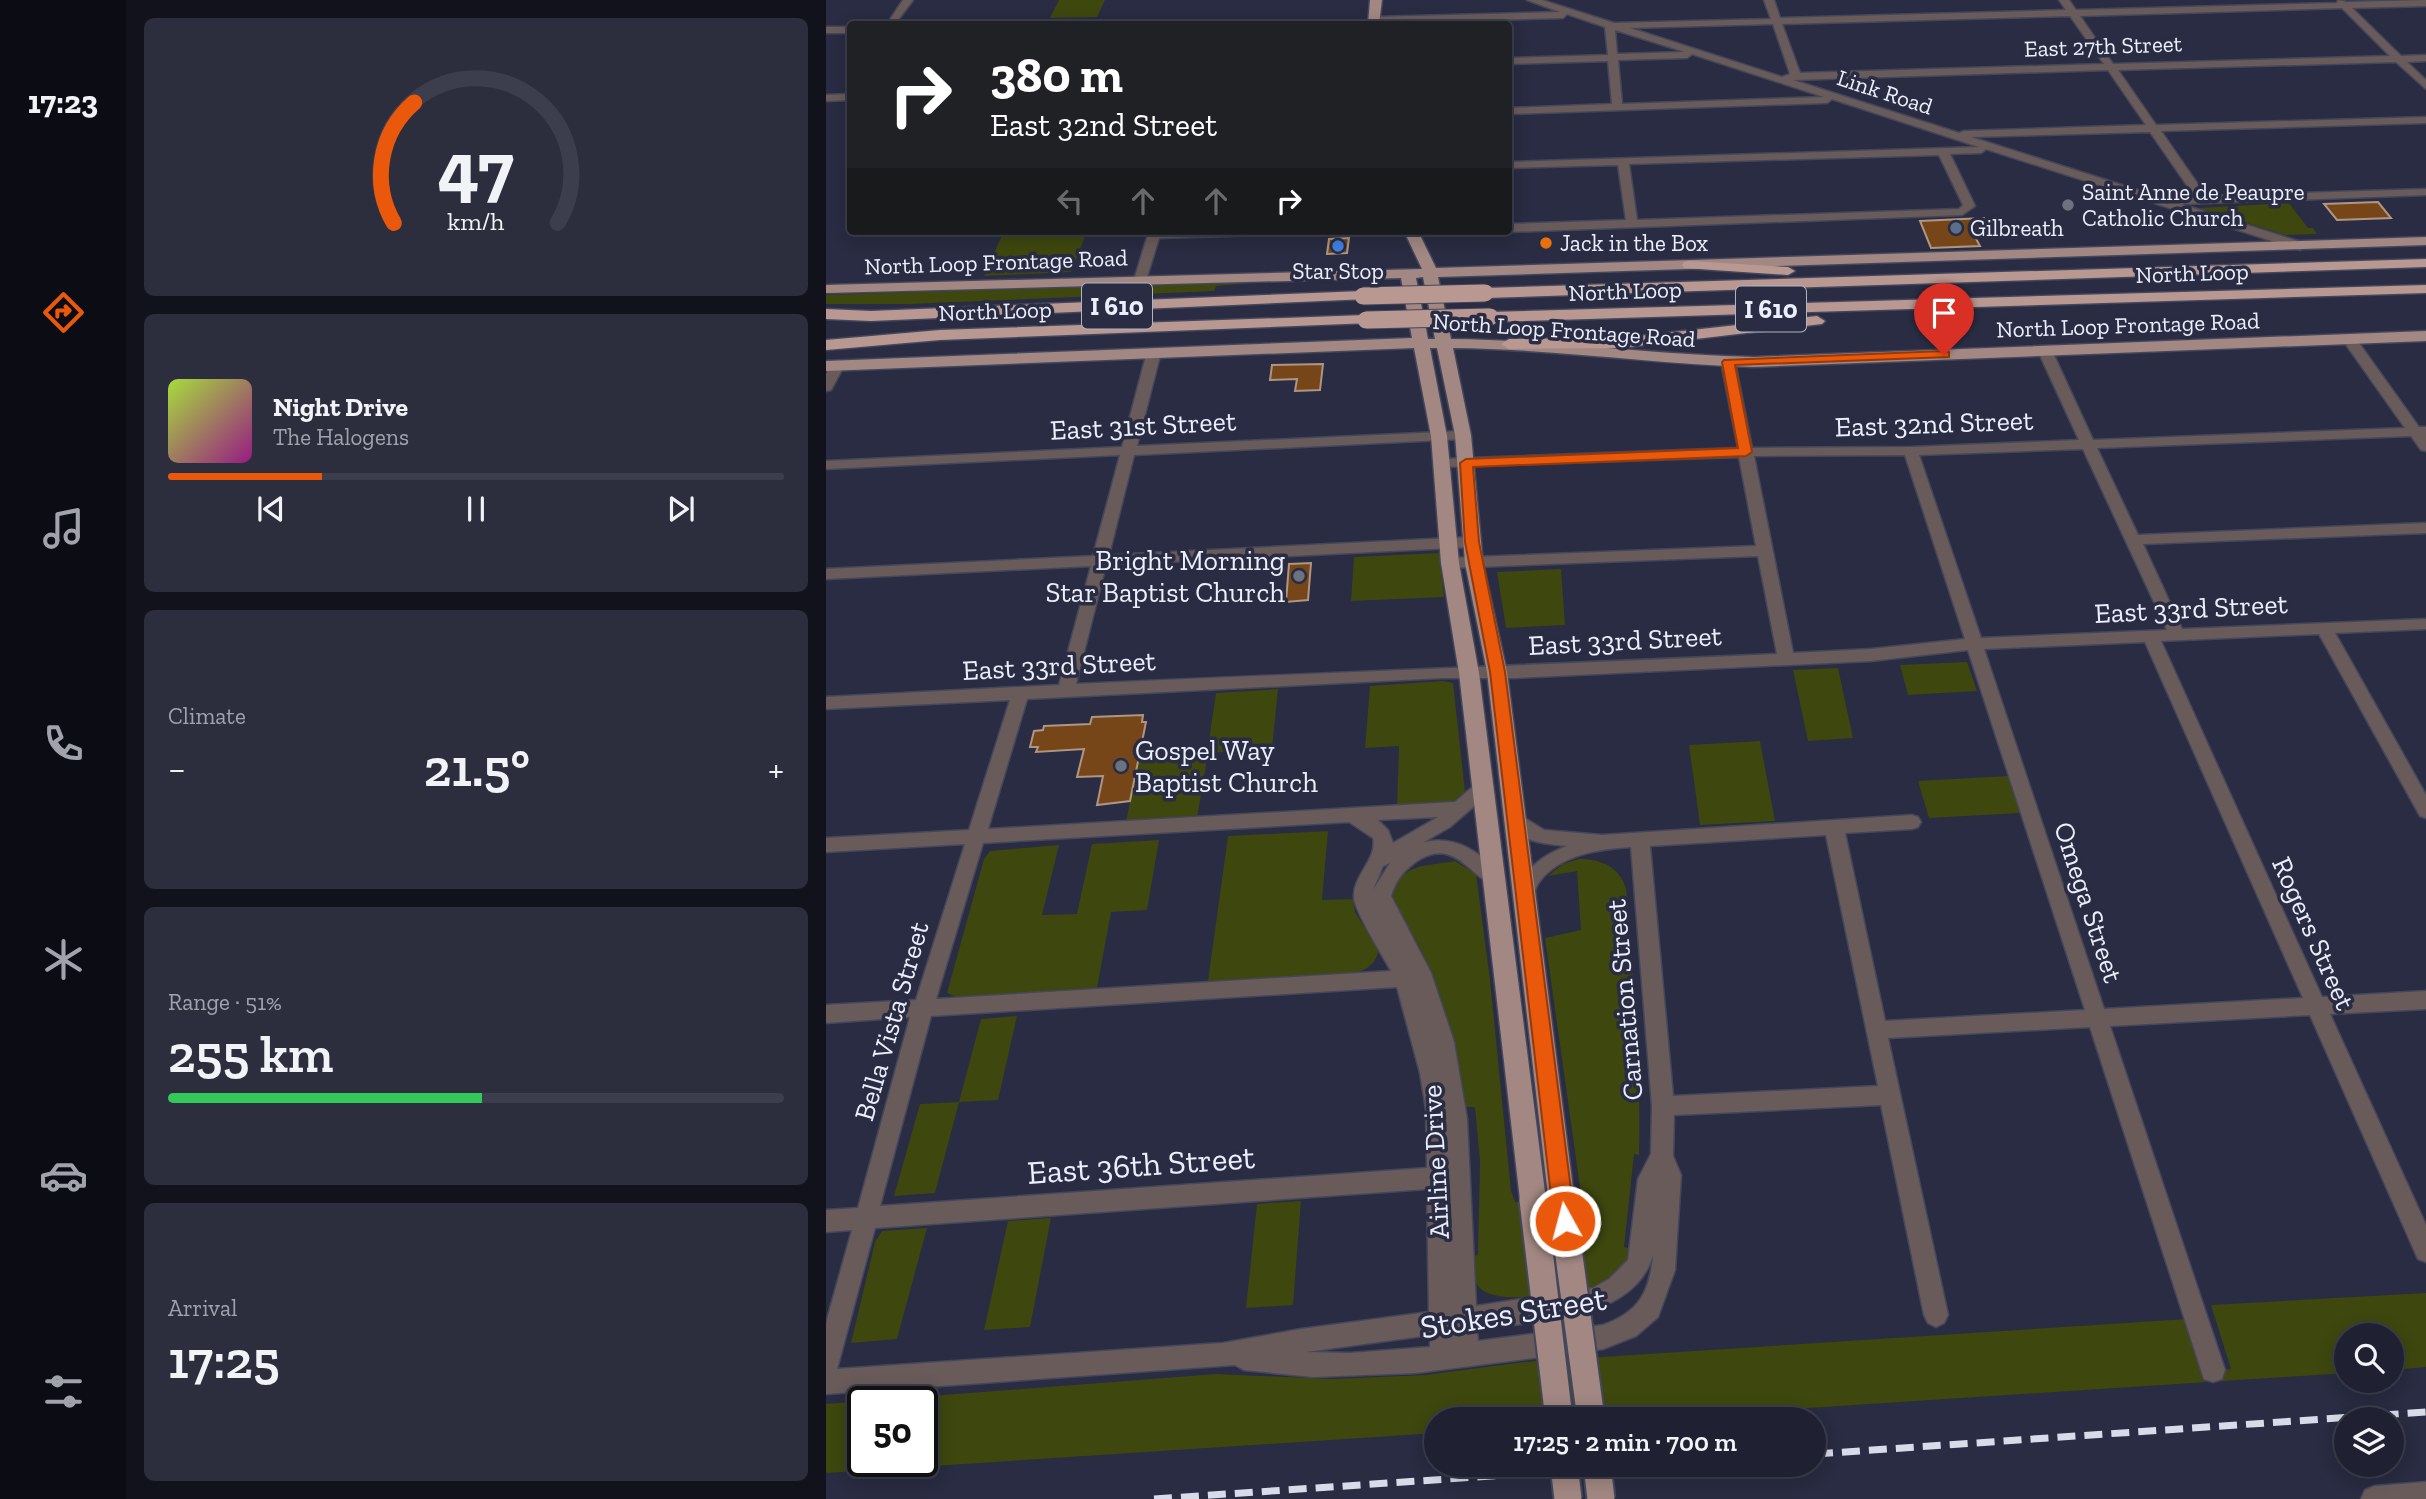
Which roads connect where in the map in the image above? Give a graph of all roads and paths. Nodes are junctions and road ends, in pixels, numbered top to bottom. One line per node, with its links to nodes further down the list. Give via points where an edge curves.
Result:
1 (908, 0): 10 (street)
2 (1376, 0): 11 (main road)
3 (1532, 0): 9 (street, Link Road)
4 (1769, 0): 13 (street)
5 (2064, 0): 8 (street)
6 (2342, 3): 7 (street); 8 (street); 20 (street)
7 (2426, 3)
8 (2073, 13): 13 (street); 22 (street)
9 (1577, 14): 12 (street); 14 (street, Link Road)
10 (893, 21)
11 (1374, 21)
12 (1399, 21)
13 (1777, 21): 14 (street); 23 (street)
14 (1610, 26): 17 (street, Link Road); 18 (street)
15 (826, 30): 16 (street)
16 (847, 30)
17 (1698, 54): 18 (street); 24 (street, Link Road)
18 (1613, 58): 21 (street); 29 (street)
19 (2426, 58): 20 (street, East 27th Street)
20 (2399, 59): 22 (street, East 27th Street); 25 (street)
21 (1512, 61)
22 (2111, 67): 23 (street, East 27th Street); 32 (street)
23 (1796, 76): 24 (street, East 27th Street)
24 (1783, 80): 28 (street, Link Road)
25 (2426, 86)
26 (847, 97): 27 (street)
27 (826, 98)
28 (1841, 100): 29 (street); 33 (street, Link Road)
29 (1618, 107): 30 (street)
30 (1512, 111)
31 (2426, 120): 32 (street)
32 (2154, 129): 33 (street); 39 (street)
33 (1949, 135): 34 (street, Link Road)
34 (1995, 149): 35 (street); 40 (street, Link Road)
35 (1943, 152): 36 (street); 42 (street, via 1969,206 1962,212)
36 (1623, 161): 37 (street); 42 (street)
37 (1512, 165)
38 (2426, 192): 39 (street)
39 (2203, 200): 40 (street)
40 (2162, 202): 41 (street, Link Road)
41 (2226, 222): 47 (street, Link Road); 48 (street, via 2240,236)
42 (1632, 223): 43 (street)
43 (1512, 228)
44 (1153, 235): 54 (street)
45 (1412, 237): 51 (main road, via 1426,255); 52 (main road)
46 (2426, 241): 47 (main road, North Loop Frontage Road)
47 (2300, 246): 48 (main road, North Loop Frontage Road)
48 (2235, 248): 50 (main road, North Loop Frontage Road)
49 (2426, 263): 53 (highway, North Loop / I 610)
50 (1689, 265): 51 (main road, North Loop Frontage Road); 53 (highway)
51 (1430, 271): 52 (main road, North Loop Frontage Road); 63 (main road)
52 (1407, 272): 54 (main road, North Loop Frontage Road); 63 (main road)
53 (2014, 278): 58 (highway, North Loop / I 610, bridge)
54 (1140, 280): 55 (main road, North Loop Frontage Road)
55 (826, 289)
56 (2426, 289): 57 (highway, North Loop / I 610)
57 (2052, 301): 60 (highway, North Loop / I 610, bridge); 64 (highway, via 1620,343)
58 (826, 317)
59 (826, 334): 60 (highway, via 900,330)
60 (940, 335): 65 (highway, North Loop / I 610)
61 (2426, 336): 62 (main road, North Loop Frontage Road)
62 (2349, 339): 66 (main road, North Loop Frontage Road); 71 (street)
63 (1432, 344): 64 (main road, North Loop Frontage Road); 67 (main road, North Loop Frontage Road); 72 (main road); 73 (main road)
64 (1508, 344): 68 (main road, North Loop Frontage Road)
65 (826, 345)
66 (2045, 351): 68 (main road, North Loop Frontage Road); 74 (street)
67 (1154, 352): 69 (main road, North Loop Frontage Road); 76 (street)
68 (1728, 362): 77 (street)
69 (832, 366): 70 (street)
70 (826, 387)
71 (2420, 431): 74 (street, East 32nd Street); 75 (street)
72 (1463, 435): 73 (street, East 31st Street); 80 (main road)
73 (1439, 436): 76 (street, East 31st Street); 79 (main road)
74 (2087, 443): 78 (street, East 32nd Street); 83 (street)
75 (2426, 447)
76 (1129, 451): 81 (street, East 31st Street); 87 (street)
77 (1746, 452): 78 (street, East 32nd Street); 80 (street, East 32nd Street); 84 (street)
78 (1912, 452): 93 (street, Omega Street)
79 (1443, 463): 80 (street, East 32nd Street); 86 (main road)
80 (1466, 463): 85 (main road)
81 (826, 465)
82 (2426, 528): 83 (street)
83 (2132, 541): 91 (street)
84 (1763, 551): 85 (street); 94 (street)
85 (1473, 552): 86 (street); 95 (main road)
86 (1449, 553): 87 (street); 96 (main road)
87 (1100, 562): 88 (street); 97 (street)
88 (826, 574)
89 (2426, 624): 90 (street, East 33rd Street)
90 (2324, 628): 91 (street, East 33rd Street); 102 (street)
91 (2177, 635): 92 (street, East 33rd Street)
92 (2151, 637): 93 (street, East 33rd Street); 116 (street, Rogers Street)
93 (1975, 644): 94 (street, East 33rd Street); 119 (street, Omega Street)
94 (1786, 658): 95 (street, East 33rd Street)
95 (1497, 672): 96 (street, East 33rd Street); 104 (main road)
96 (1469, 673): 97 (street, East 33rd Street); 100 (main road)
97 (1066, 691): 98 (street, East 33rd Street)
98 (1020, 694): 99 (street, East 33rd Street); 107 (street, Bella Vista Street)
99 (826, 703)
100 (1482, 789): 101 (street); 112 (main road)
101 (1457, 809): 103 (street); 111 (street, via 1444,822)
102 (2426, 811)
103 (1352, 815): 107 (street); 111 (street, via 1381,831 1384,849)
104 (1514, 820): 109 (street, via 1543,836); 113 (main road)
105 (1912, 822): 106 (street)
106 (1834, 827): 108 (street); 120 (street)
107 (974, 837): 110 (street); 117 (street, Bella Vista Street)
108 (1640, 840): 109 (street); 122 (street, Carnation Street)
109 (1602, 842): 113 (street, via 1556,858 1534,873)
110 (826, 845)
111 (1377, 861): 114 (street, Airline Drive, via 1362,892 1363,900)
112 (1494, 878): 114 (street, Airline Drive, via 1459,850 1442,848 1426,849 1402,860 1390,874 1381,896 1403,934); 136 (main road, bridge)
113 (1523, 900): 137 (main road, bridge)
114 (1413, 976): 117 (street); 124 (street, Airline Drive)
115 (2426, 1000): 116 (street)
116 (2315, 1006): 119 (street); 127 (street, Rogers Street)
117 (924, 1008): 118 (street); 125 (street, Bella Vista Street)
118 (826, 1014)
119 (2097, 1017): 120 (street); 134 (street, Omega Street)
120 (1876, 1030): 121 (street)
121 (1889, 1095): 122 (street); 128 (street)
122 (1663, 1106): 123 (street, Carnation Street)
123 (1662, 1156): 129 (street, Stokes Street, via 1649,1179 1642,1257 1618,1287 1584,1302); 130 (street, Stokes Street, via 1670,1175 1663,1270 1650,1309 1628,1328 1602,1337)
124 (1450, 1176): 125 (street, East 36th Street); 129 (street, Airline Drive)
125 (864, 1218): 126 (street, East 36th Street); 133 (street, Bella Vista Street)
126 (826, 1221)
127 (2426, 1251)
128 (1936, 1315)
129 (1452, 1321): 130 (street, Airline Drive); 131 (street, Stokes Street); 132 (street, Airline Drive)
130 (1467, 1354): 132 (street, Stokes Street)
131 (1223, 1355): 132 (street, Stokes Street, via 1313,1365); 135 (street, Stokes Street)
132 (1442, 1357)
133 (826, 1367)
134 (2213, 1370)
135 (826, 1382)
136 (1558, 1407)
137 (1589, 1407)
138 (1565, 1477): 141 (main road, bridge)
139 (1598, 1477): 142 (main road, bridge)
140 (2426, 1496): 143 (street)
141 (1568, 1499)
142 (1601, 1499)
143 (2374, 1499)

